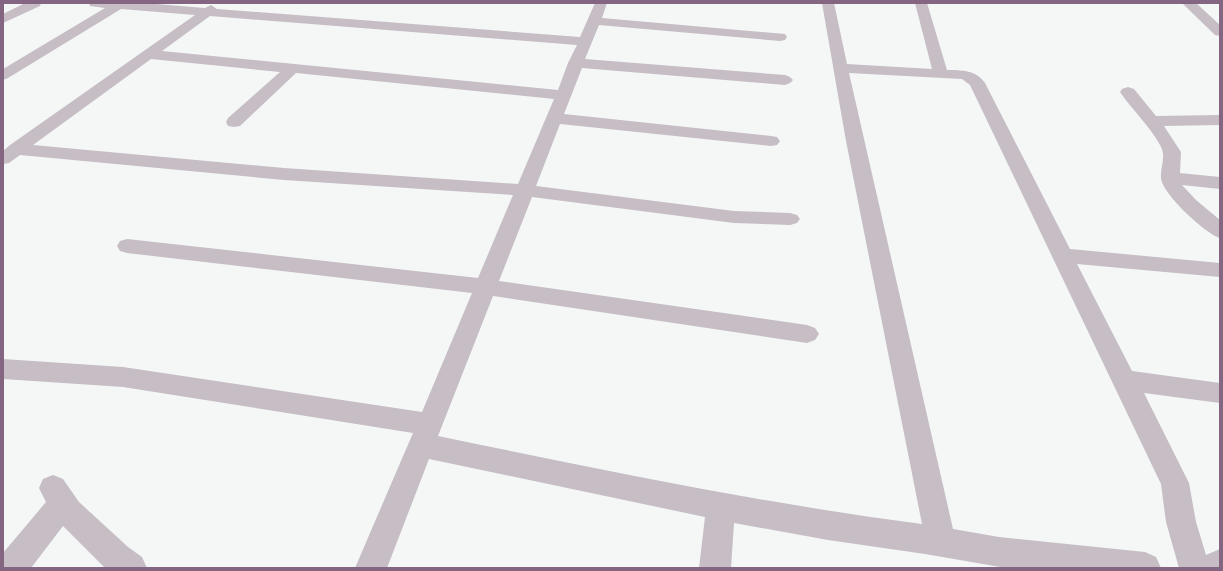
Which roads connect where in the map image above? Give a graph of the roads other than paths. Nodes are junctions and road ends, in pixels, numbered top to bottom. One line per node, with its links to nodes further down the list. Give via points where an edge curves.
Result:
1 (35, 3): 10 (street)
2 (95, 3): 7 (street)
3 (219, 3): 8 (street)
4 (828, 3): 17 (street)
5 (921, 3): 18 (street)
6 (1188, 3): 11 (street)
7 (121, 4): 8 (street); 19 (street)
8 (207, 12): 13 (street); 14 (street)
9 (597, 12): 12 (street); 13 (street)
10 (3, 20)
11 (1218, 29)
12 (780, 37)
13 (584, 41): 15 (street)
14 (148, 54): 16 (street); 28 (street)
15 (575, 63): 20 (street); 22 (street)
16 (293, 68): 22 (street); 26 (street)
17 (841, 68): 18 (street); 44 (street)
18 (941, 74): 35 (street, via 967,76 977,83)
19 (3, 75)
20 (785, 80)
21 (1128, 92): 25 (street)
22 (563, 95): 23 (street)
23 (553, 118): 27 (street); 31 (street)
24 (1220, 120): 25 (street)
25 (1150, 121): 29 (street, via 1172,152)
26 (234, 122)
27 (771, 141)
28 (9, 154): 31 (street)
29 (1170, 178): 30 (street); 33 (street, via 1185,200)
30 (1220, 183)
31 (524, 190): 32 (street, via 734,217); 37 (street)
32 (790, 219)
33 (1220, 231)
34 (127, 246): 37 (street)
35 (1062, 255): 36 (street); 40 (street)
36 (1220, 270)
37 (485, 287): 38 (street); 42 (street)
38 (807, 334)
39 (3, 369): 42 (street, via 123,377)
40 (1123, 380): 41 (street); 52 (street, via 1175,483 1181,522)
41 (1220, 393)
42 (425, 435): 43 (street); 49 (street)
43 (721, 507): 44 (street); 50 (street)
44 (941, 542): 45 (street)
45 (1001, 560): 51 (street)
46 (1220, 565): 53 (street)
47 (11, 568): 48 (street, via 58,495 69,512)
48 (131, 568)
49 (371, 568)
50 (715, 568)
51 (1145, 568)
52 (1195, 568)
53 (1212, 568)

